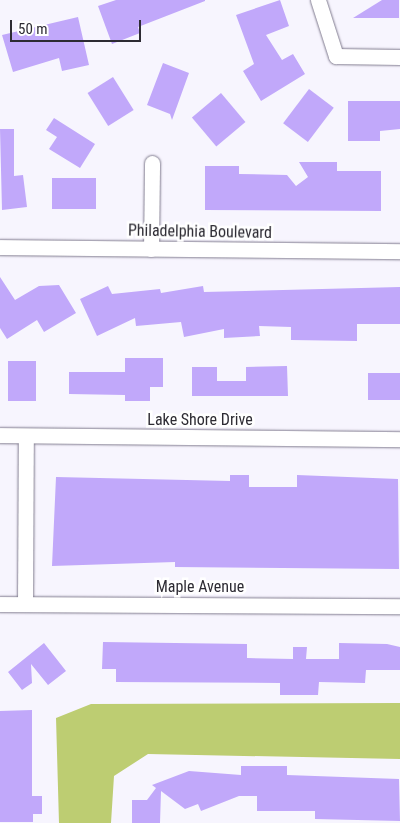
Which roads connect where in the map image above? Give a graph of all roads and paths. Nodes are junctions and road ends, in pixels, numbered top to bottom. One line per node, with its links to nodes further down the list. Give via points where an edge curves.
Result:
1 (318, 0): 2 (street, via 336,56)
2 (400, 57)
3 (152, 163): 5 (street)
4 (0, 247): 5 (street, Philadelphia Boulevard)
5 (151, 249): 6 (street, Philadelphia Boulevard)
6 (400, 251)
7 (0, 435): 8 (street, Lake Shore Drive)
8 (26, 436): 9 (street, Lake Shore Drive); 10 (street)
9 (400, 439)
10 (25, 603): 11 (street, Maple Avenue); 12 (street, Maple Avenue)
11 (1, 606)
12 (400, 606)

